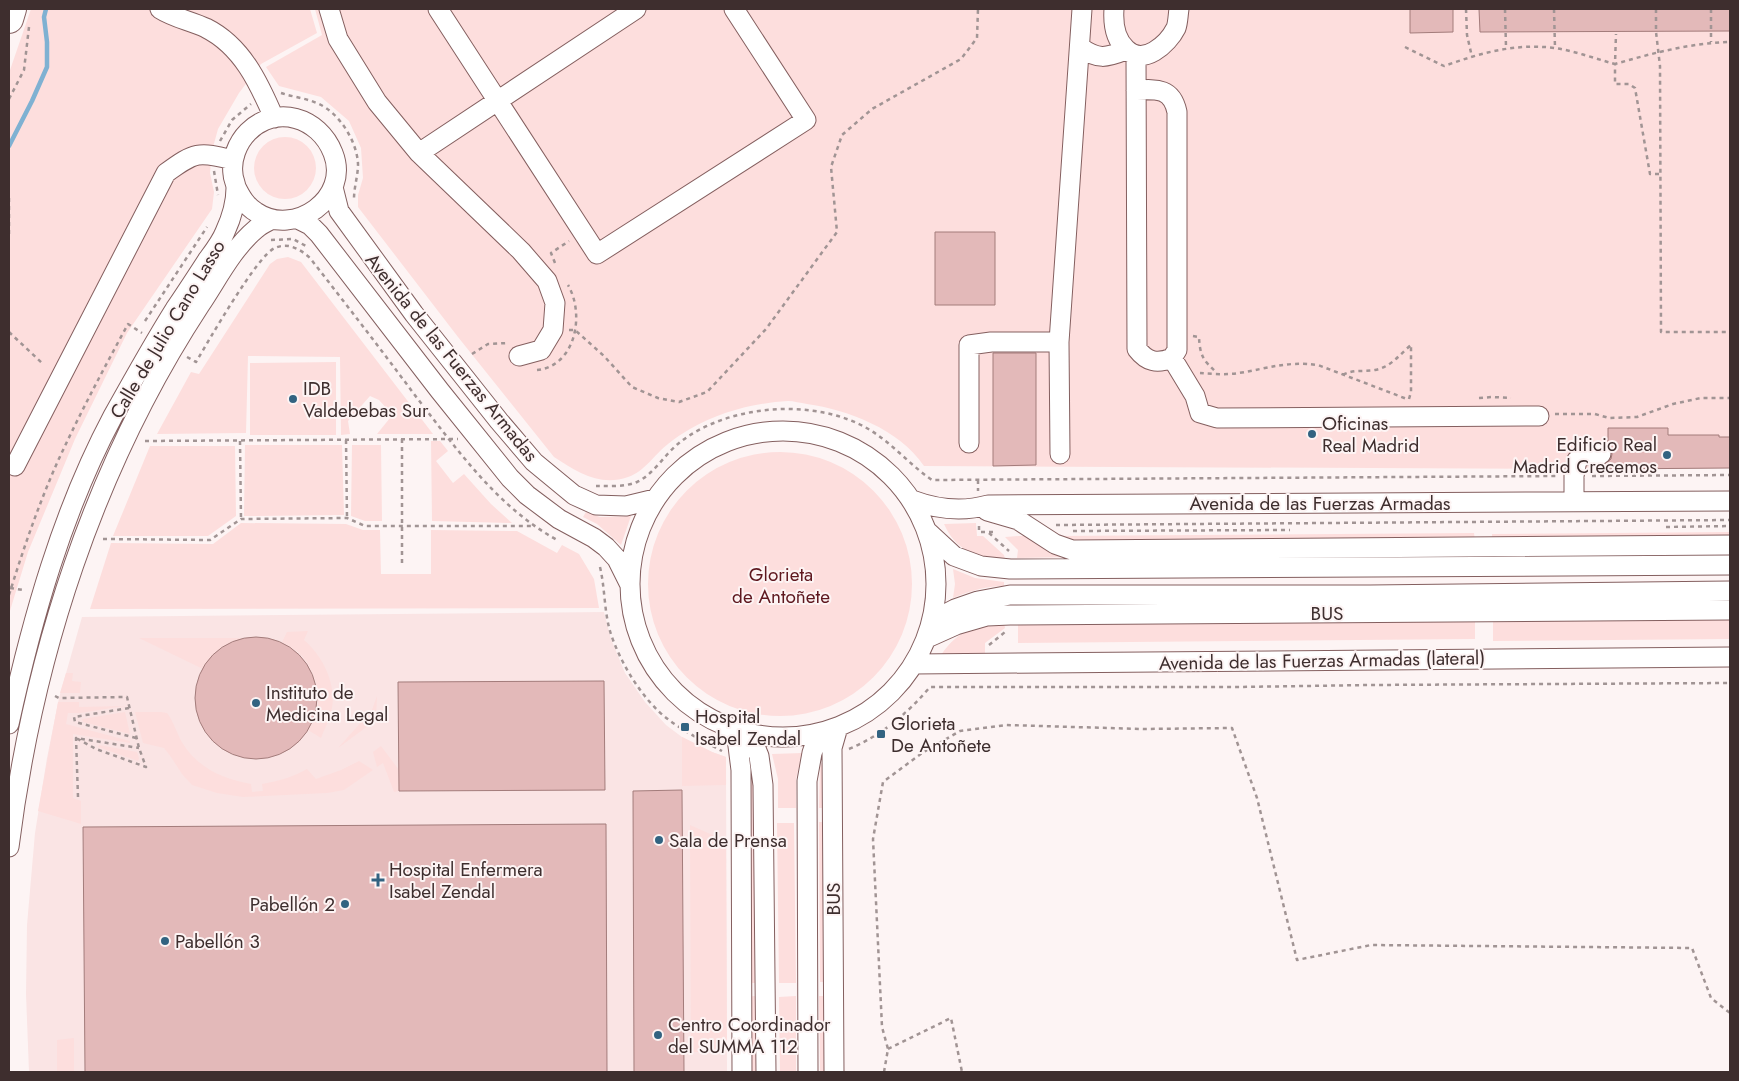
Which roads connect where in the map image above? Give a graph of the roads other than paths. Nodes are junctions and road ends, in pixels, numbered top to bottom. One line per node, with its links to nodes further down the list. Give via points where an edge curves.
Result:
1 (160, 9): 13 (street, via 207,28 223,39 253,72)
2 (328, 9): 14 (street, via 338,39 372,94)
3 (438, 9): 12 (street)
4 (636, 9): 12 (street)
5 (734, 9): 12 (street, via 806,120 597,254)
6 (1082, 9): 9 (street)
7 (1114, 9): 10 (street, via 1116,34)
8 (1179, 9): 10 (street, via 1177,26 1165,44 1149,54)
9 (1080, 47): 10 (street, via 1089,54 1108,58); 20 (street)
10 (1131, 52): 11 (street)
11 (1136, 90): 22 (street, via 1137,350 1154,362); 22 (street, via 1157,90 1168,94 1175,101 1177,112 1178,350)
12 (496, 101): 14 (street)
13 (274, 118): 15 (street, via 259,123); 16 (street, via 290,117 305,121 328,141 335,156)
14 (419, 152): 21 (street, via 521,251 547,281 555,303 553,330 541,350)
15 (224, 158): 17 (street); 27 (street, via 201,154 188,157 166,173)
16 (333, 187): 19 (street, via 319,207); 28 (street, Avenida de las Fuerzas Armadas, via 339,210 402,298 534,462 574,495 596,505 626,506)
17 (236, 188): 18 (street, via 244,202 257,213); 42 (street, Calle de Julio Cano Lasso, via 224,233 138,371 72,507 37,614)
18 (272, 219): 19 (street); 46 (street, Calle de Julio Cano Lasso, via 256,228 240,245 177,341 131,428 91,516 56,621 37,692 15,795)
19 (298, 219): 36 (street, Avenida de las Fuerzas Armadas, via 320,234 510,478 559,519 606,547 617,559)
20 (1059, 342): 24 (street, via 969,345); 25 (street)
21 (518, 356)
22 (1175, 364): 23 (street, via 1195,396 1200,413 1217,418)
23 (1539, 416)
24 (969, 443)
25 (1060, 454)
26 (1601, 454): 31 (street, via 1585,455 1577,460)
27 (15, 466)
28 (655, 499): 29 (street, via 684,466 702,454 741,436 784,431 827,437 866,455 888,473); 36 (street, via 641,525 632,553)
29 (912, 500): 32 (street, Avenida de las Fuerzas Armadas, via 939,508); 33 (street)
30 (1730, 501): 31 (street, Avenida de las Fuerzas Armadas)
31 (1574, 502): 32 (street, Avenida de las Fuerzas Armadas, via 988,505)
32 (979, 508): 34 (street, via 1018,520 1055,544 1072,550)
33 (928, 532): 35 (street, via 954,556 981,566 1010,570); 39 (street, via 936,576 936,599)
34 (1730, 545)
35 (1730, 565)
36 (629, 583): 44 (street, via 633,619 640,641 662,680 695,710 715,722)
37 (1730, 591): 39 (street, via 1010,595 955,609)
38 (1730, 610): 39 (street, BUS, via 1010,615 987,616)
39 (930, 629): 41 (street)
40 (1730, 656): 41 (street, Avenida de las Fuerzas Armadas (lateral))
41 (914, 664): 43 (street, via 894,690 868,712)
42 (9, 724)
43 (838, 727): 45 (street); 50 (street, BUS, via 832,748)
44 (743, 732): 45 (street, via 784,737); 47 (street); 48 (street, via 759,756 764,785)
45 (819, 733): 49 (street, via 807,781)
46 (9, 847)
47 (742, 1072)
48 (766, 1072)
49 (808, 1072)
50 (834, 1072)

